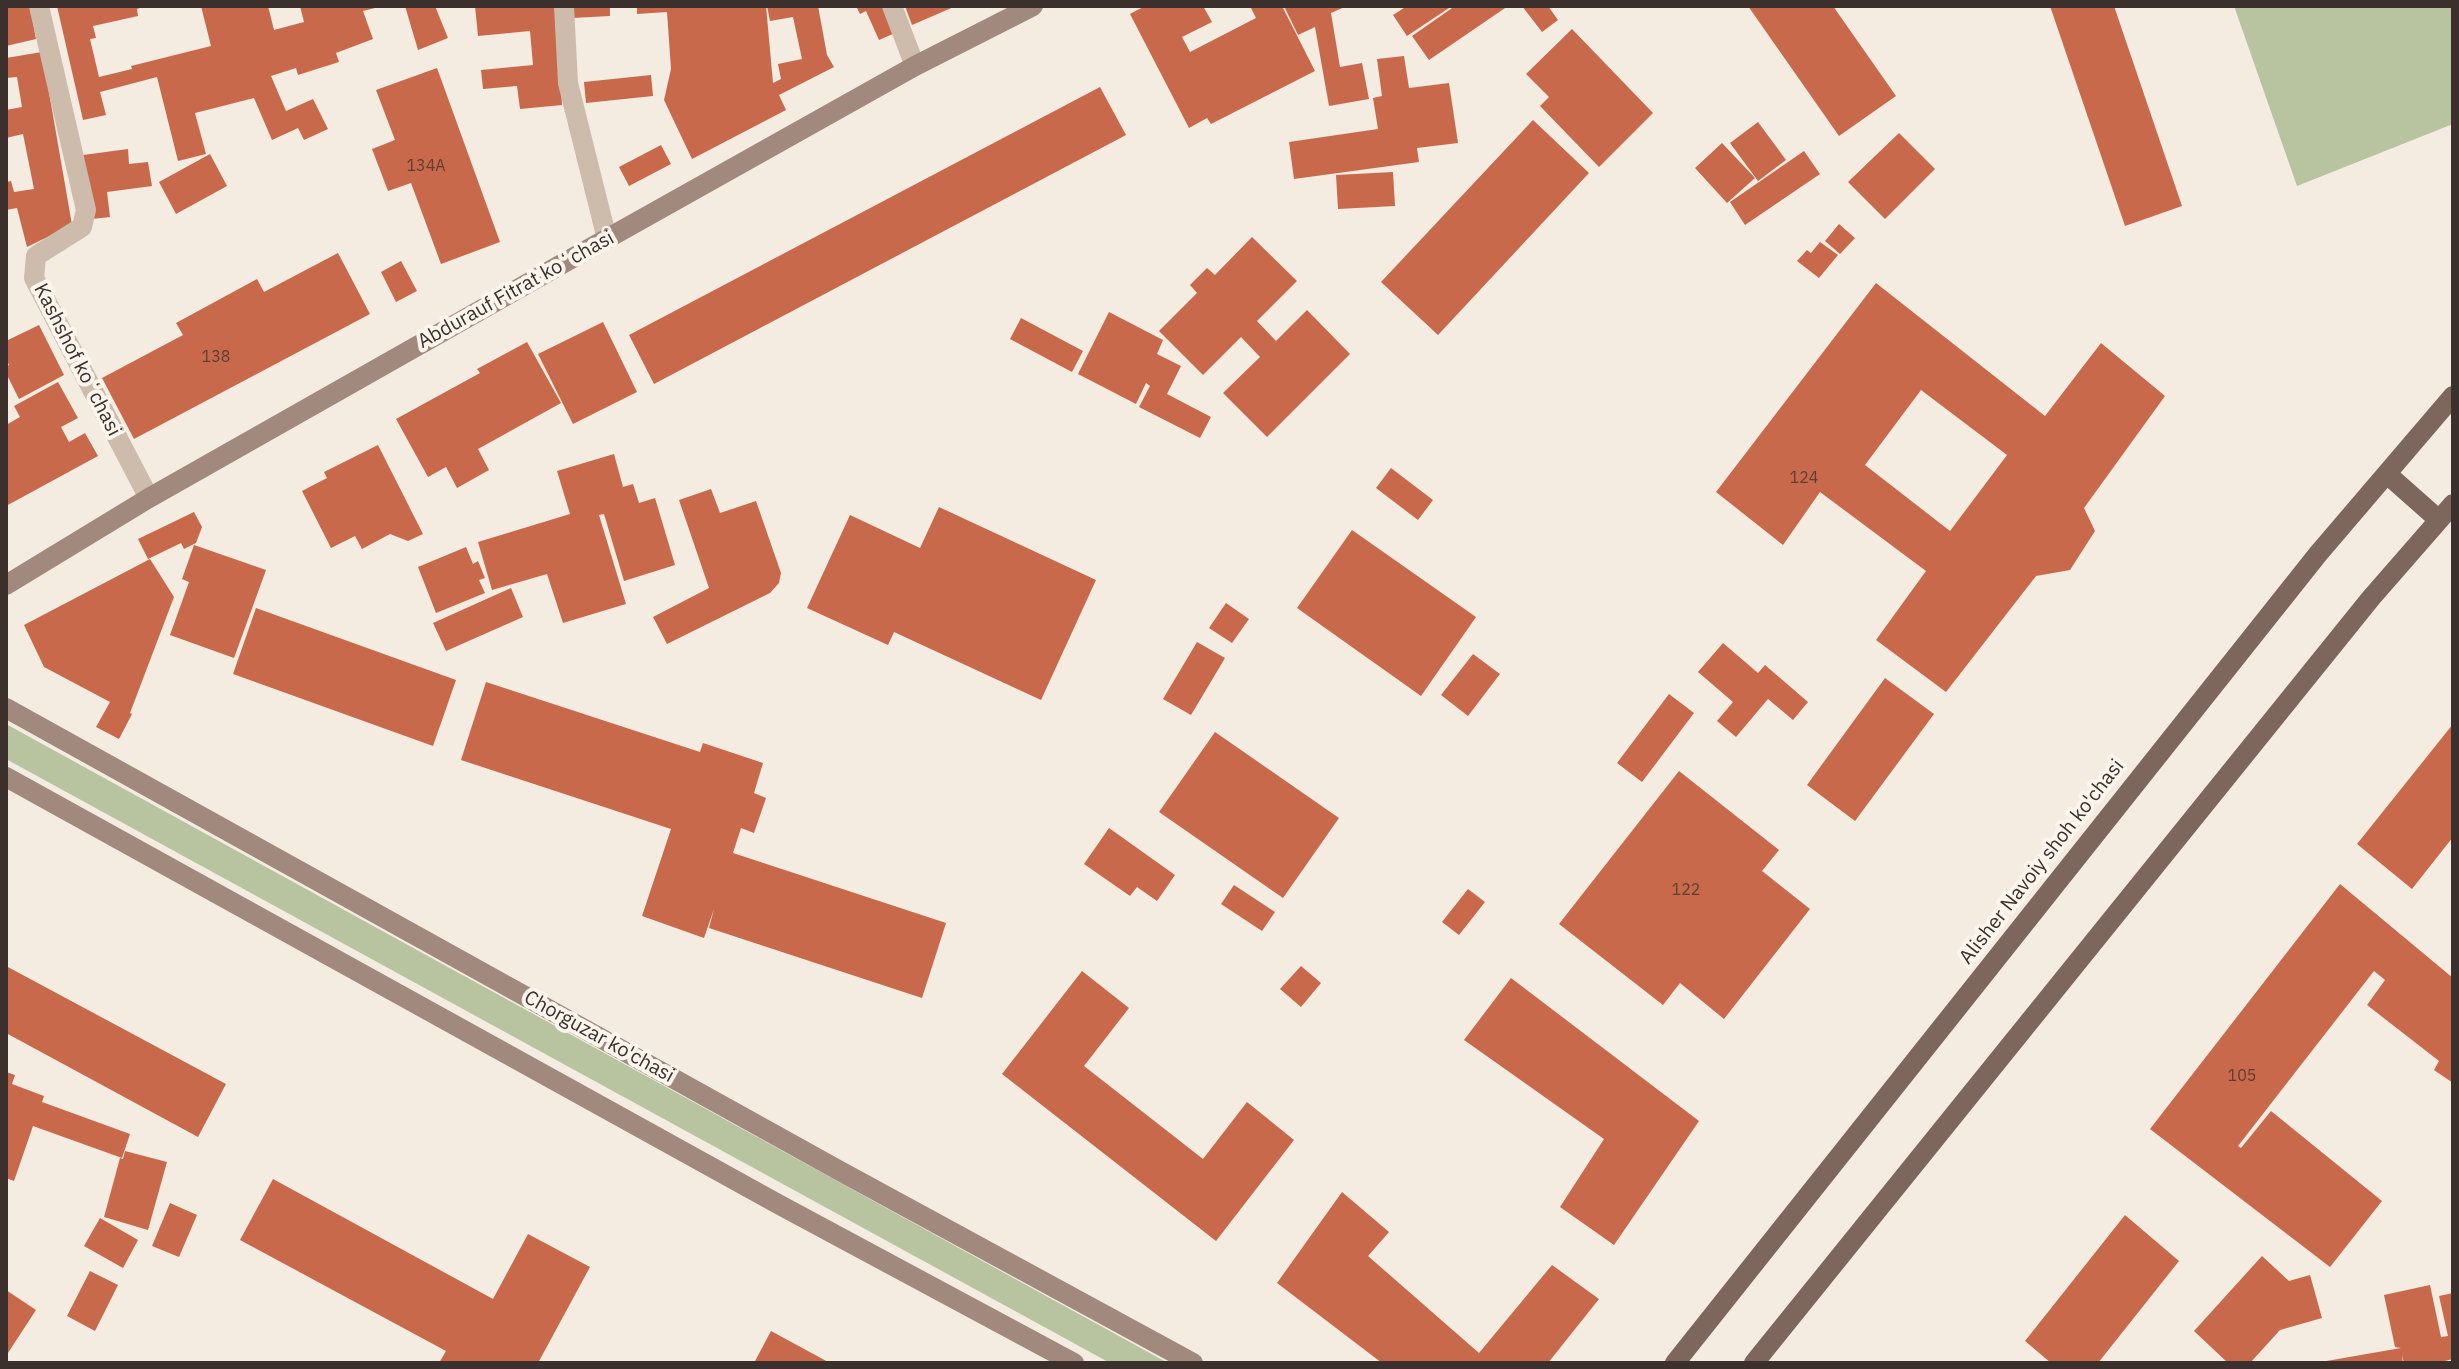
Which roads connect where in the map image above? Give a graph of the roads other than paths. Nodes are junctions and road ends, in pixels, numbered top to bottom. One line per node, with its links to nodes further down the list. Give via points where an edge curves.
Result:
1 (39, 6): 9 (street, Kashshof koʻchasi, via 86,210 82,227 36,256 34,278)
2 (564, 6): 6 (street, via 568,83)
3 (892, 6): 5 (street)
4 (1033, 6): 5 (main road, Abdurauf Fitrat koʻchasi)
5 (915, 66): 6 (main road, Abdurauf Fitrat koʻchasi)
6 (607, 239): 9 (main road, Abdurauf Fitrat koʻchasi)
7 (2453, 396): 8 (main road, Alisher Navoiy shoh ko'chasi)
8 (2387, 474): 10 (main road); 16 (main road, Alisher Navoiy shoh ko'chasi, via 2308,566)
9 (149, 498): 11 (main road, Abdurauf Fitrat koʻchasi)
10 (2446, 512): 17 (main road, via 2361,610)
11 (6, 585)
12 (6, 708): 15 (main road, Chorguzar ko'chasi)
13 (6, 777): 14 (main road)
14 (1074, 1363)
15 (1193, 1363)
16 (1675, 1363)
17 (1754, 1363)

